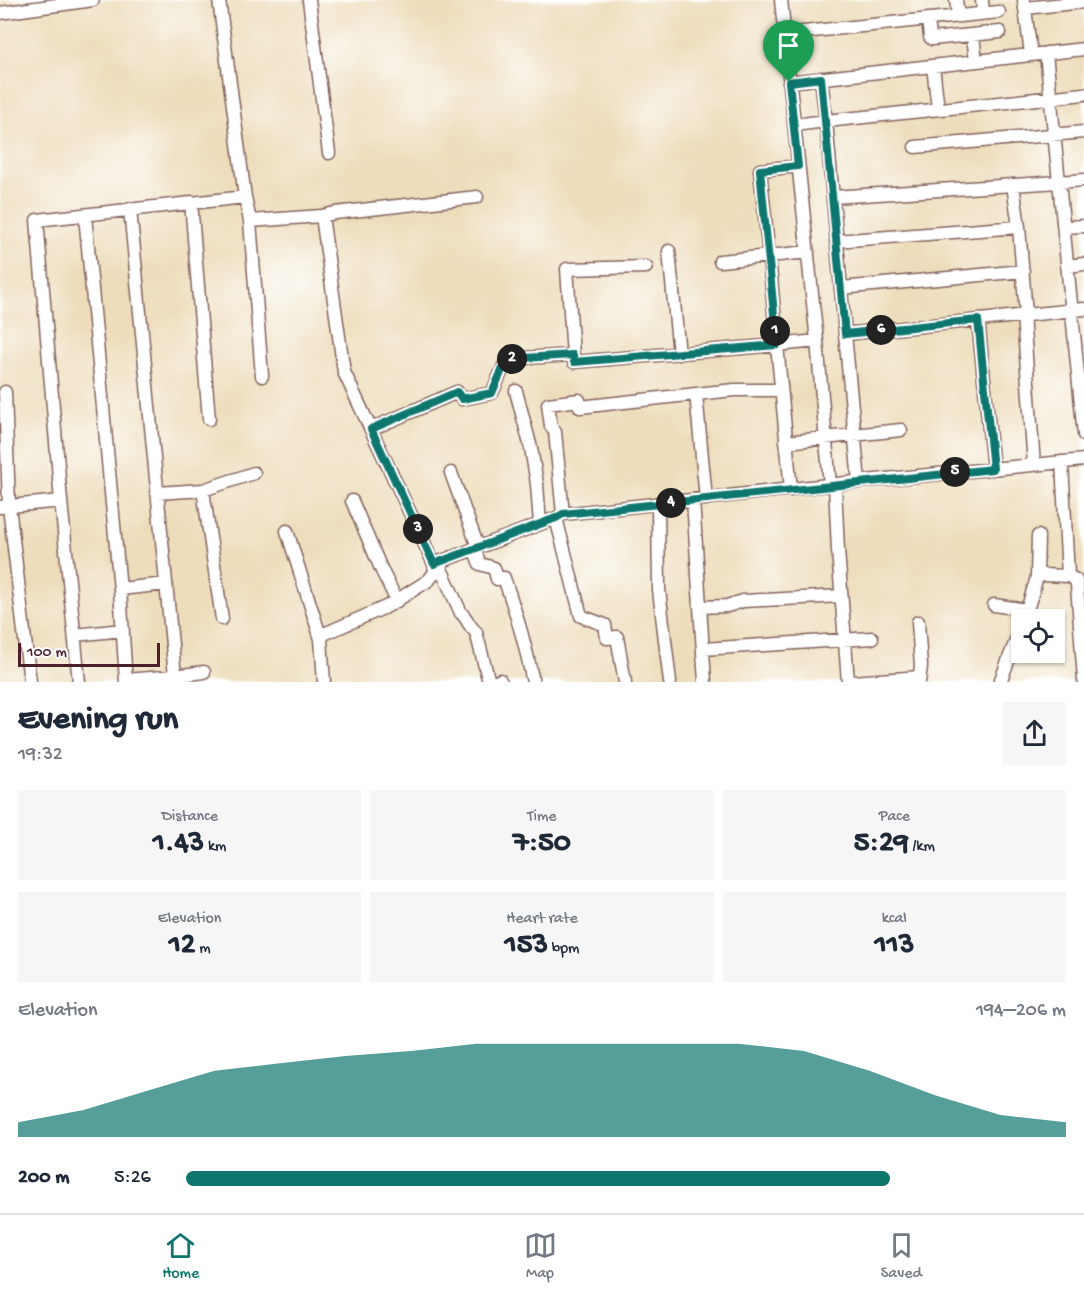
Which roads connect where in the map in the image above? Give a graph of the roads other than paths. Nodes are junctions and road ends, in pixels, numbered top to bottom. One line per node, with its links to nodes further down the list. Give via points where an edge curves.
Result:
1 (93, 0): 8 (street)
2 (219, 0): 38 (street)
3 (309, 0): 33 (street)
4 (780, 0): 16 (street)
5 (956, 0): 13 (street)
6 (982, 0): 12 (street)
7 (1084, 2): 9 (street)
8 (22, 3): 11 (street)
9 (1025, 4): 20 (street)
10 (999, 12): 12 (street)
11 (0, 13)
12 (983, 13): 13 (street)
13 (958, 16): 14 (street)
14 (928, 19): 16 (street); 17 (street, via 932,39)
15 (1000, 32): 17 (street)
16 (784, 34): 24 (street)
17 (973, 36): 21 (street)
18 (1084, 49): 19 (street)
19 (1046, 53): 20 (street); 26 (street)
20 (1031, 54): 21 (street)
21 (976, 61): 22 (street)
22 (933, 66): 23 (street); 27 (street)
23 (821, 78): 24 (street); 28 (street)
24 (789, 82): 29 (street)
25 (1084, 94): 26 (street)
26 (1051, 98): 27 (street); 31 (street)
27 (938, 109): 28 (street)
28 (826, 121): 29 (street); 40 (street)
29 (794, 125): 34 (street)
30 (1084, 132): 31 (street)
31 (1055, 135): 32 (street); 36 (street)
32 (915, 147)
33 (329, 153)
34 (798, 166): 51 (street); 52 (street, via 760,170)
35 (1084, 180): 36 (street)
36 (1059, 182): 37 (street); 48 (street)
37 (1013, 185): 40 (street); 47 (street)
38 (245, 197): 41 (street); 45 (street)
39 (477, 197): 44 (street)
40 (832, 197): 49 (street)
41 (191, 202): 42 (street); 74 (street)
42 (130, 209): 43 (street); 91 (street)
43 (85, 215): 93 (street, via 37,220); 106 (street)
44 (322, 216): 45 (street); 75 (street, via 344,372)
45 (250, 221): 68 (street)
46 (1084, 226): 48 (street)
47 (1019, 227): 49 (street); 57 (street)
48 (1064, 227): 55 (street)
49 (836, 241): 58 (street)
50 (669, 250): 65 (street)
51 (808, 252): 52 (street); 63 (street)
52 (769, 256): 53 (street); 64 (street)
53 (720, 261)
54 (1084, 264): 55 (street)
55 (1067, 266): 59 (street)
56 (646, 267): 66 (street, via 567,269)
57 (1023, 271): 58 (street); 60 (street)
58 (841, 288): 62 (street)
59 (1078, 310): 60 (street); 67 (street)
60 (1024, 315): 61 (street); 83 (street)
61 (978, 320): 62 (street); 84 (street)
62 (845, 334): 77 (street)
63 (817, 341): 64 (street); 79 (street)
64 (777, 345): 65 (street); 69 (street)
65 (679, 354): 66 (street, via 574,362)
66 (573, 355): 75 (street, via 507,359 492,393 462,399 457,392)
67 (1080, 357): 73 (street)
68 (262, 376)
69 (781, 390): 72 (street); 80 (street)
70 (516, 391): 98 (street, via 531,448)
71 (5, 392): 96 (street)
72 (696, 394): 92 (street); 97 (street, via 580,407 579,400 548,404 555,432)
73 (1082, 403): 78 (street)
74 (210, 419)
75 (371, 429): 102 (street)
76 (901, 430): 77 (street)
77 (855, 435): 79 (street); 87 (street)
78 (1084, 435)
79 (826, 438): 80 (street); 88 (street)
80 (786, 442): 90 (street)
81 (1084, 460): 82 (street)
82 (1062, 462): 83 (street); 104 (street)
83 (1034, 465): 84 (street)
84 (993, 469): 87 (street)
85 (254, 473): 89 (street)
86 (451, 473): 101 (street)
87 (860, 482): 88 (street)
88 (832, 485): 90 (street); 107 (street)
89 (203, 490): 91 (street); 113 (street)
90 (790, 490): 92 (street)
91 (157, 493): 105 (street)
92 (700, 500): 95 (street); 110 (street)
93 (61, 501): 96 (street); 116 (street)
94 (352, 501): 108 (street)
95 (658, 504): 97 (street); 135 (street, via 659,590)
96 (5, 506): 127 (street)
97 (560, 516): 98 (street); 134 (street, via 581,616 605,626 607,638 616,637)
98 (540, 524): 101 (street)
99 (287, 531): 118 (street)
100 (1038, 536): 103 (street)
101 (476, 548): 102 (street); 133 (street, via 480,564 494,568 497,579 504,578)
102 (436, 563): 108 (street, via 429,580); 130 (street, via 461,613 476,632)
103 (1037, 577): 104 (street); 111 (street)
104 (1075, 577): 125 (street)
105 (166, 584): 106 (street); 123 (street)
106 (120, 589): 115 (street)
107 (841, 596): 110 (street); 119 (street)
108 (397, 601): 118 (street, via 324,634)
109 (994, 605): 112 (street)
110 (700, 607): 120 (street)
111 (1027, 609)
112 (1011, 610)
113 (222, 619)
114 (918, 622): 124 (street)
115 (123, 630): 116 (street); 126 (street)
116 (75, 635): 128 (street)
117 (872, 638): 119 (street)
118 (321, 639): 129 (street)
119 (844, 640): 120 (street); 137 (street)
120 (703, 649): 136 (street)
121 (1011, 654): 138 (street)
122 (204, 672): 123 (street)
123 (175, 676): 126 (street)
124 (920, 679): 137 (street)
125 (1084, 680)
126 (126, 681)
127 (30, 682)
128 (79, 682)
129 (324, 682)
130 (489, 682)
131 (496, 682): 132 (street)
132 (501, 682)
133 (533, 682)
134 (625, 682)
135 (670, 682)
136 (705, 682)
137 (850, 682)
138 (1000, 682)

